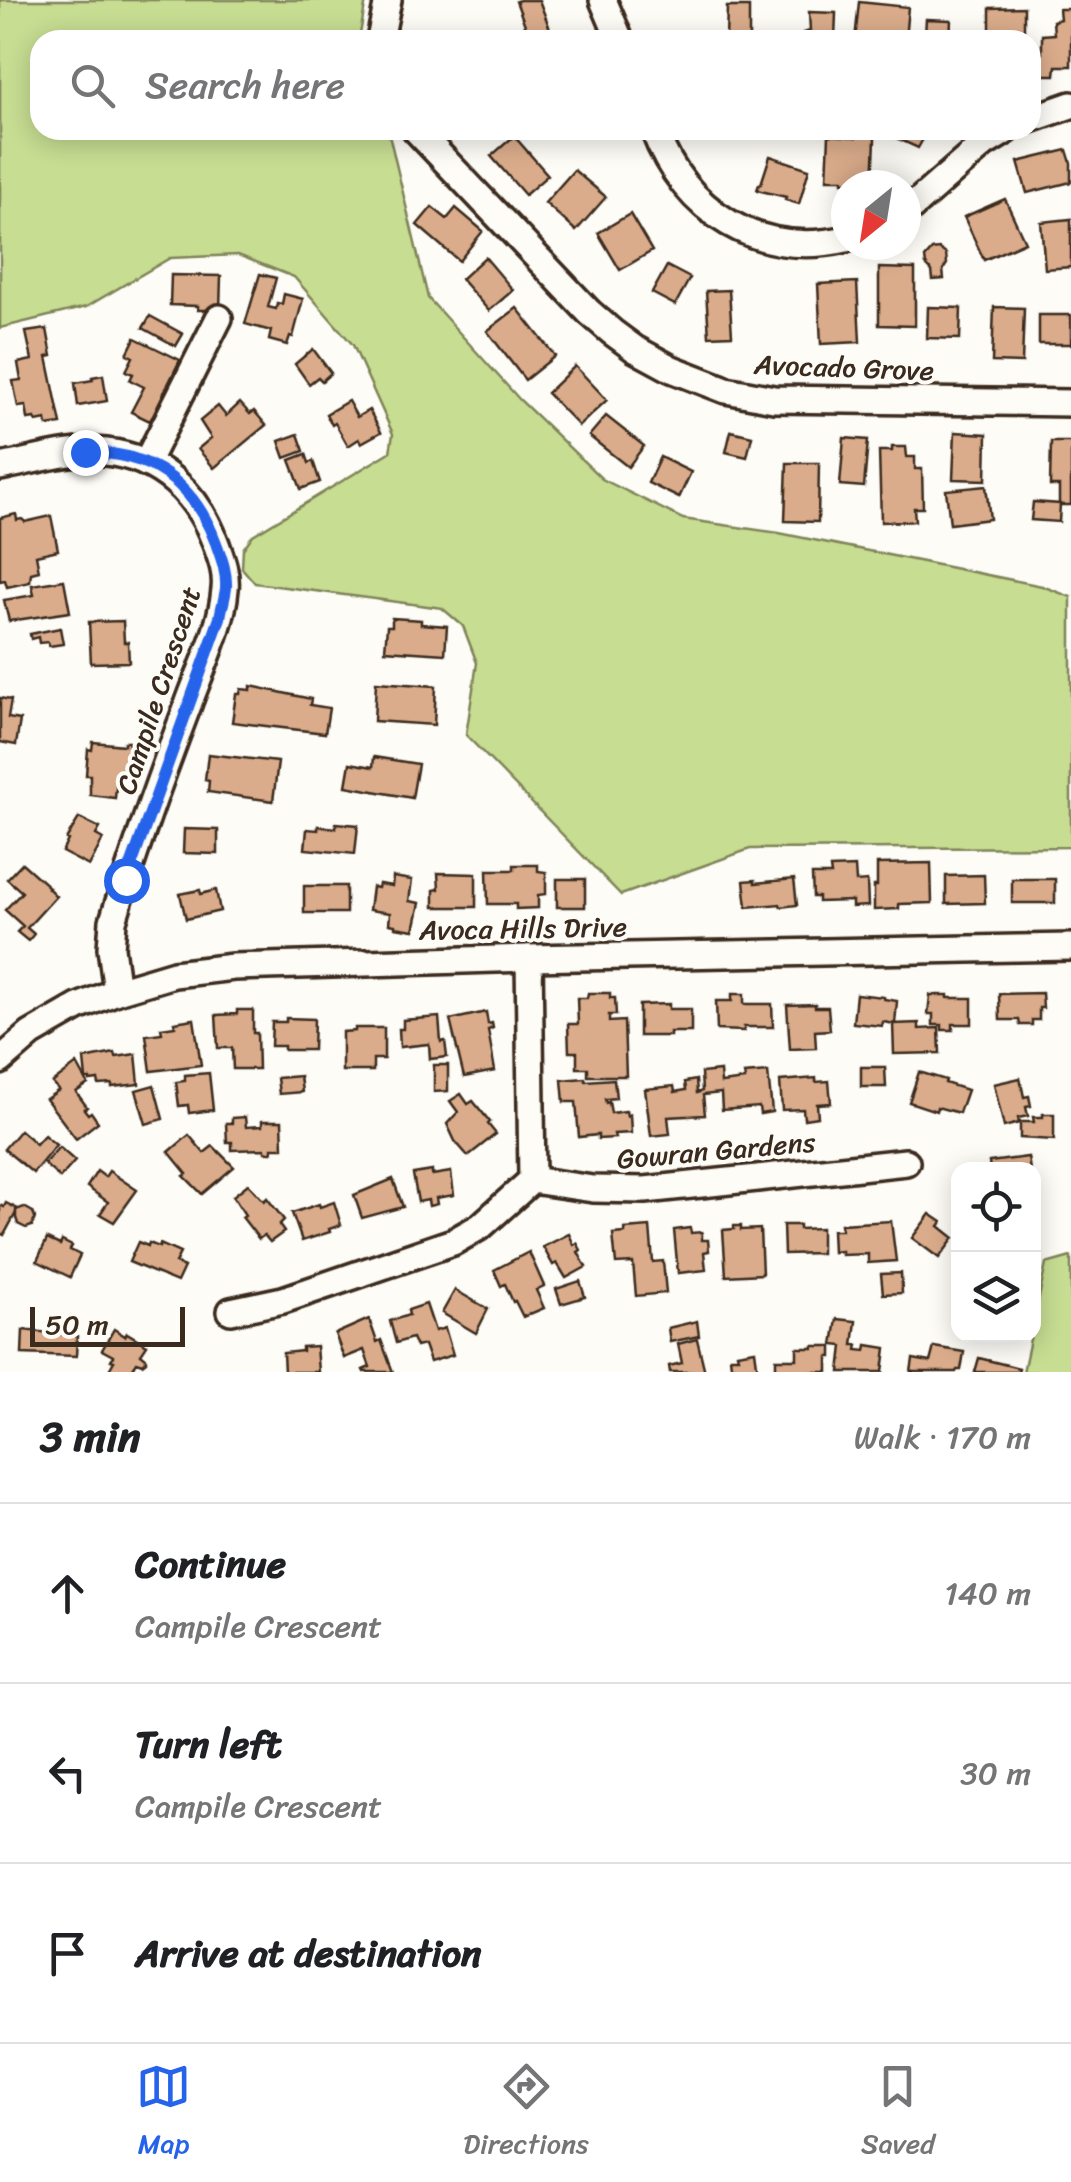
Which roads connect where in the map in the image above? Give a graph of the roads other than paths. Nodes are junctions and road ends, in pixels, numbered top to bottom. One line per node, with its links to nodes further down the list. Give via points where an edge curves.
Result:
1 (388, 0): 3 (street)
2 (603, 0): 4 (street)
3 (382, 30)
4 (616, 30)
5 (1071, 105): 6 (street)
6 (1041, 116)
7 (426, 140): 13 (street, Avocado Grove, via 590,312 672,369 774,399)
8 (659, 140): 11 (street, via 675,173 725,222 799,244)
9 (991, 140): 10 (street)
10 (921, 199)
11 (831, 240)
12 (218, 318): 14 (street)
13 (1071, 403)
14 (146, 463): 15 (street, Campile Crescent, via 85,452); 18 (street, Campile Crescent, via 196,502 223,563 226,587 113,922)
15 (0, 467)
16 (1071, 947): 17 (street, Avoca Hills Drive)
17 (529, 958): 18 (street, Avoca Hills Drive, via 233,967); 21 (street)
18 (118, 990): 19 (street, Avoca Hills Drive, via 31,1034)
19 (0, 1061)
20 (906, 1162): 21 (street, Gowran Gardens, via 645,1190)
21 (532, 1180): 22 (street, via 453,1242)
22 (232, 1311)

